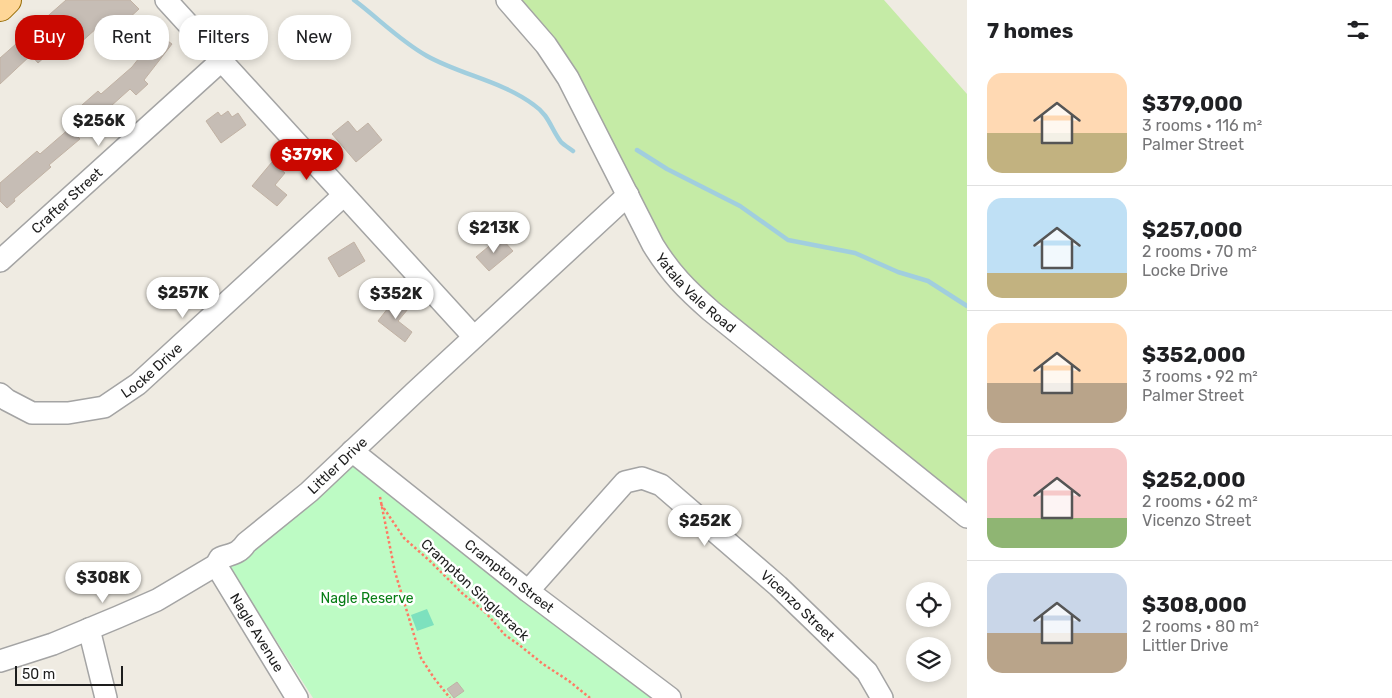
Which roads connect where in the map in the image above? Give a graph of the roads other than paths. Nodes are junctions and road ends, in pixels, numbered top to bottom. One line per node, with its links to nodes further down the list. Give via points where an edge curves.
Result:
1 (166, 0): 3 (street)
2 (507, 0): 6 (street, Yatala Vale Road, via 546,45 568,78)
3 (180, 15)
4 (222, 60): 5 (street); 7 (street, Crafter Street)
5 (344, 195): 8 (street); 9 (street, Locke Drive, via 138,384 104,407 68,413 32,413)
6 (628, 195): 8 (street, Littler Drive); 11 (street, Yatala Vale Road, via 653,245 685,288)
7 (0, 261)
8 (474, 337): 10 (street, Littler Drive)
9 (0, 394)
10 (352, 451): 12 (street, Littler Drive, via 309,492 246,543 242,550 220,558); 13 (street, Crampton Street)
11 (967, 517)
12 (216, 566): 14 (street, Littler Drive, via 157,600); 17 (street, Nagle Avenue)
13 (528, 591): 18 (street, Crampton Street); 19 (street, Vicenzo Street, via 625,482 642,478 661,485 778,586 867,672)
14 (88, 629): 15 (street, Littler Drive); 16 (street)
15 (0, 661)
16 (106, 698)
17 (297, 698)
18 (670, 698)
19 (882, 698)

